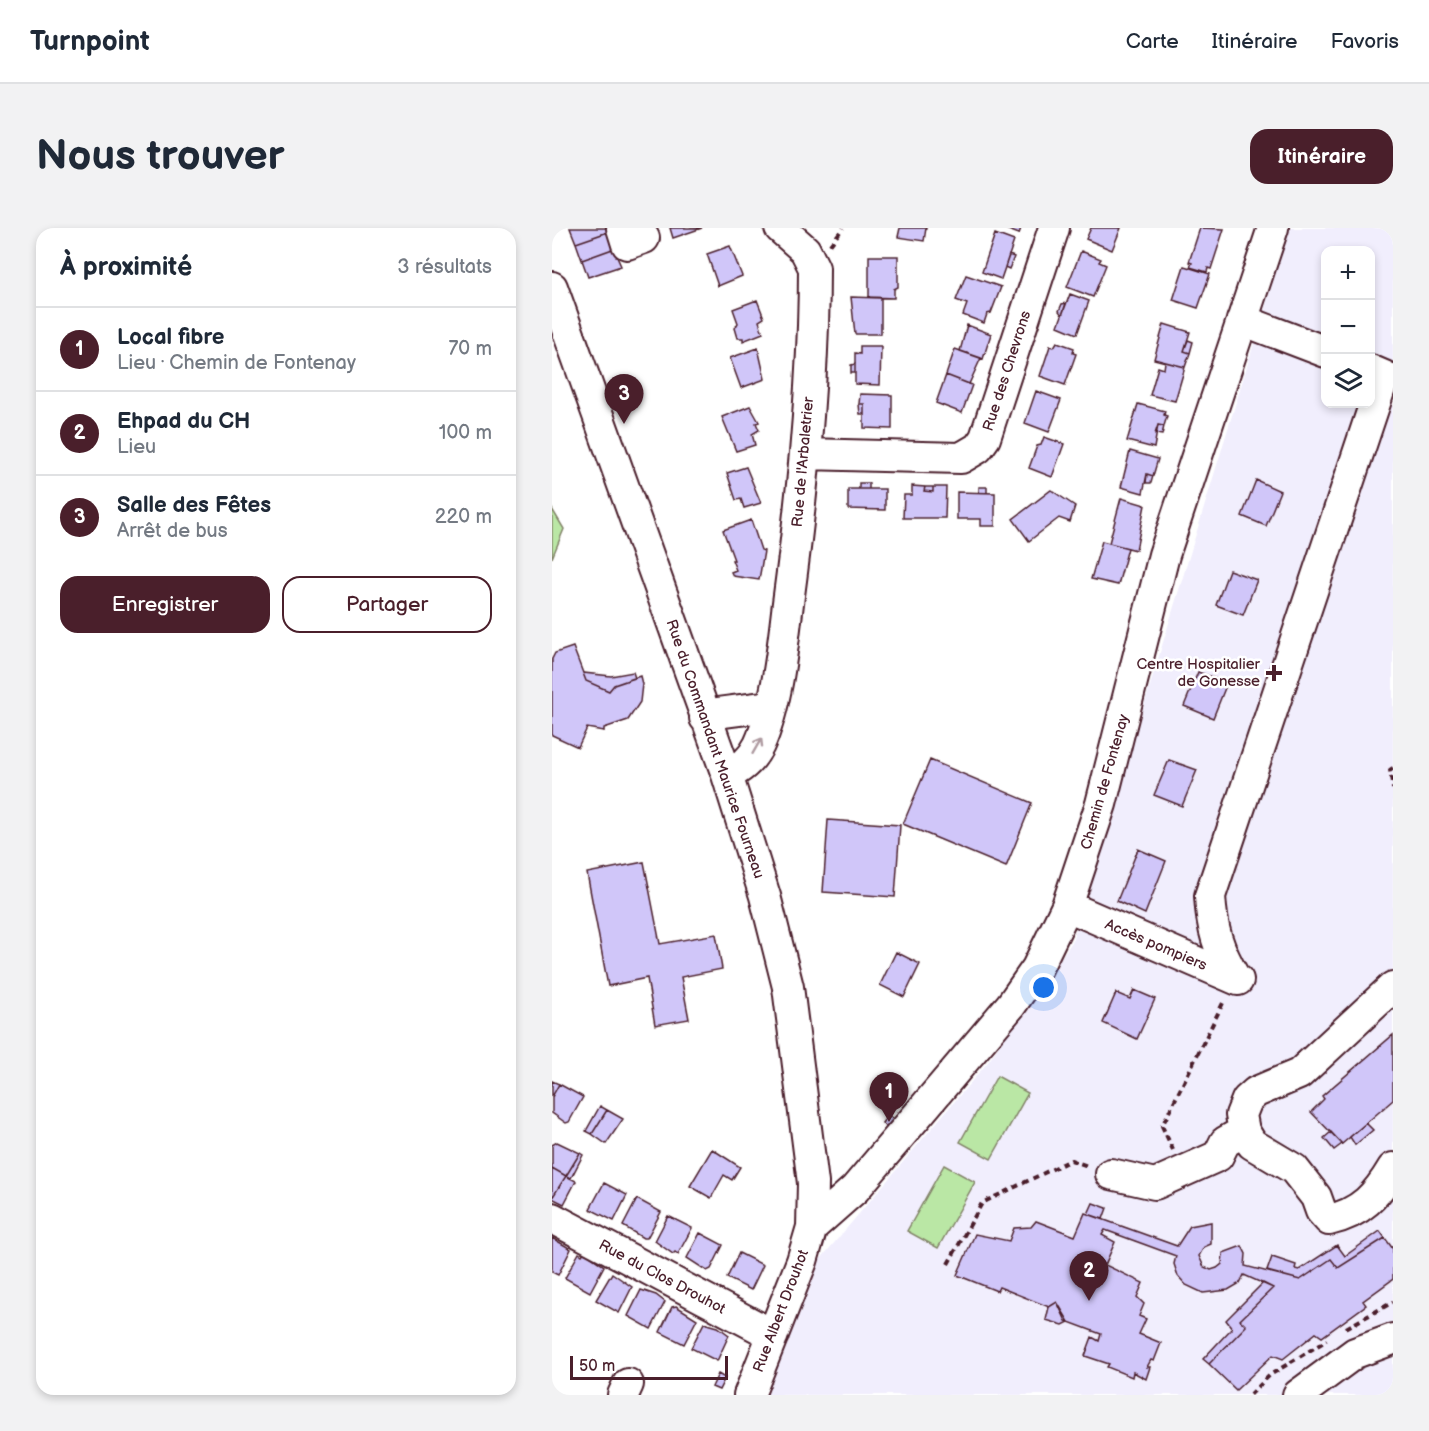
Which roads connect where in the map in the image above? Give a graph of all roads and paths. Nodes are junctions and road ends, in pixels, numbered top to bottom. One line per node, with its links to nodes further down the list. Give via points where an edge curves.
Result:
1 (780, 228): 10 (street, Rue de l'Arbaletrier, via 805,250 814,268)
2 (1054, 228): 10 (street, Rue des Chevrons, via 985,438 978,448 961,458)
3 (1273, 228): 5 (street, Chemin de Fontenay)
4 (552, 287): 12 (street, Rue du Commandant Maurice Fourneau)
5 (1242, 320): 6 (street); 16 (street, Chemin de Fontenay, via 1164,555 1101,804)
6 (1321, 350)
7 (1375, 372): 8 (street, via 1384,376)
8 (1375, 403)
9 (1373, 408): 17 (street, via 1210,896 1220,954)
10 (805, 454): 11 (street, Rue de l'Arbaletrier, via 782,649)
11 (770, 706): 12 (street); 14 (street, Rue de l'Arbaletrier, one-way to 11, via 741,768 758,747)
12 (705, 718): 14 (street, Rue du Commandant Maurice Fourneau)
13 (1391, 769): 15 (path)
14 (727, 775): 24 (street, Rue du Commandant Maurice Fourneau, via 765,896 788,987 813,1183)
15 (1393, 789)
16 (1067, 906): 17 (street, Accès pompiers); 24 (street, Chemin de Fontenay, via 1037,968 998,1022 855,1189)
17 (1241, 981): 21 (path, via 1162,1126)
18 (1393, 987): 19 (street, via 1299,1074 1256,1092 1247,1100 1241,1115)
19 (1244, 1131): 20 (street, via 1252,1144 1294,1169 1329,1220 1360,1208 1376,1195); 21 (street, via 1225,1142 1218,1156)
20 (1393, 1168)
21 (1183, 1171): 22 (street, via 1155,1184)
22 (1111, 1174): 25 (path, via 1071,1160 982,1203)
23 (552, 1218): 26 (street, Rue du Clos Drouhot)
24 (812, 1227): 26 (street, Rue Albert Drouhot)
25 (948, 1264)
26 (773, 1335): 28 (street, Rue Albert Drouhot)
27 (1393, 1339): 29 (street, via 1356,1353)
28 (749, 1395)
29 (1298, 1395)

